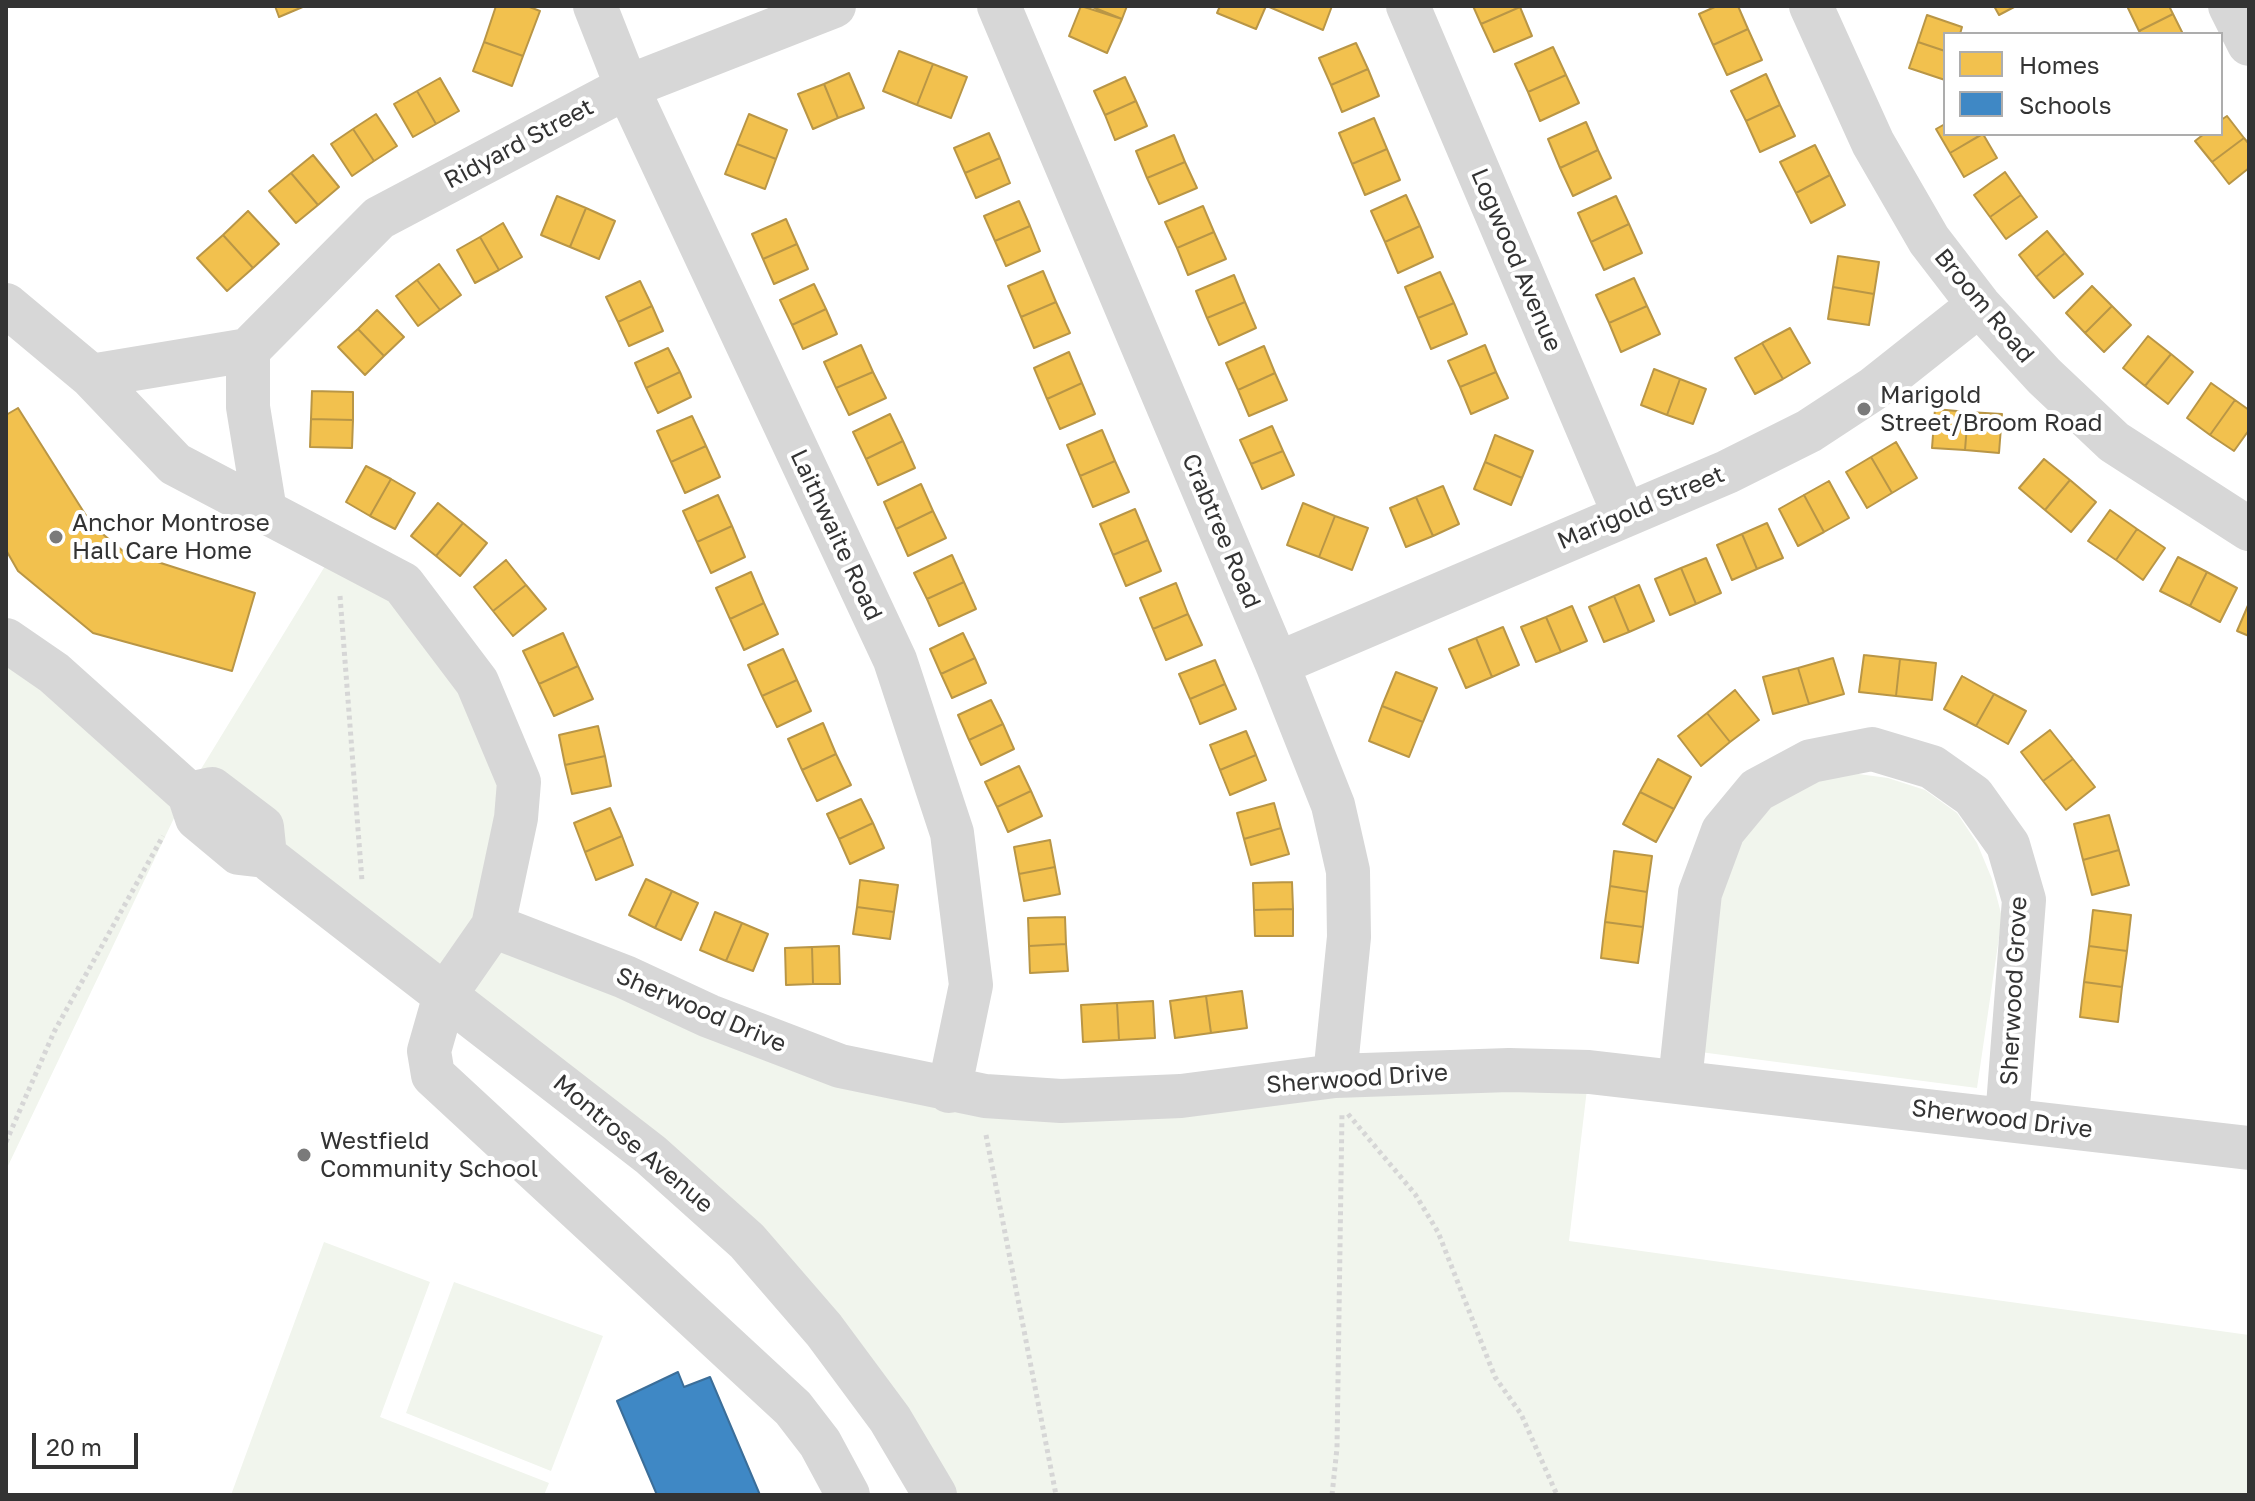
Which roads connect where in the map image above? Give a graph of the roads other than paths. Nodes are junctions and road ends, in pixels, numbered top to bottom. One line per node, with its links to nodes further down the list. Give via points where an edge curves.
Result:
1 (595, 6): 8 (street, Laithwaite Road)
2 (834, 6): 8 (street, Ridyard Street)
3 (999, 6): 17 (street, Crabtree Road)
4 (1408, 6): 14 (street, Logwood Avenue)
5 (1811, 6): 10 (street, Broom Road, via 1873,143 1929,240)
6 (2230, 6): 7 (street)
7 (2249, 44)
8 (627, 87): 11 (street, Ridyard Street, via 379,218); 22 (street, Laithwaite Road, via 895,660 952,833 971,985)
9 (6, 305): 12 (street)
10 (1979, 305): 14 (street, Marigold Street, via 1873,389 1809,431); 15 (street, Broom Road, via 2114,442)
11 (248, 350): 12 (street); 13 (street, via 248,407)
12 (91, 376): 13 (street, via 175,464)
13 (265, 511): 18 (street, via 403,584 477,682 519,782)
14 (1624, 514): 17 (street, Marigold Street)
15 (2249, 529)
16 (6, 640): 19 (street, Montrose Avenue, via 54,673 188,793 212,789 262,827 265,856)
17 (1277, 664): 20 (street, Crabtree Road, via 1333,805 1348,871 1349,937)
18 (493, 926): 19 (street); 22 (street, Sherwood Drive, via 840,1066)
19 (445, 995): 25 (street, via 429,1051 433,1075 793,1408 820,1443); 26 (street, Montrose Avenue, via 651,1155 747,1241 881,1406)
20 (1335, 1076): 21 (street, Sherwood Drive, via 1509,1070); 22 (street, Sherwood Drive, via 1181,1096 1061,1101)
21 (1680, 1081): 23 (street, Sherwood Drive); 23 (street, Sherwood Grove, via 1700,893 1723,831 1757,790 1811,761 1872,749 1932,767 1973,796 2008,845 2024,900)
22 (967, 1094)
23 (2007, 1119): 24 (street, Sherwood Drive)
24 (2249, 1148)
25 (848, 1495)
26 (935, 1495)

